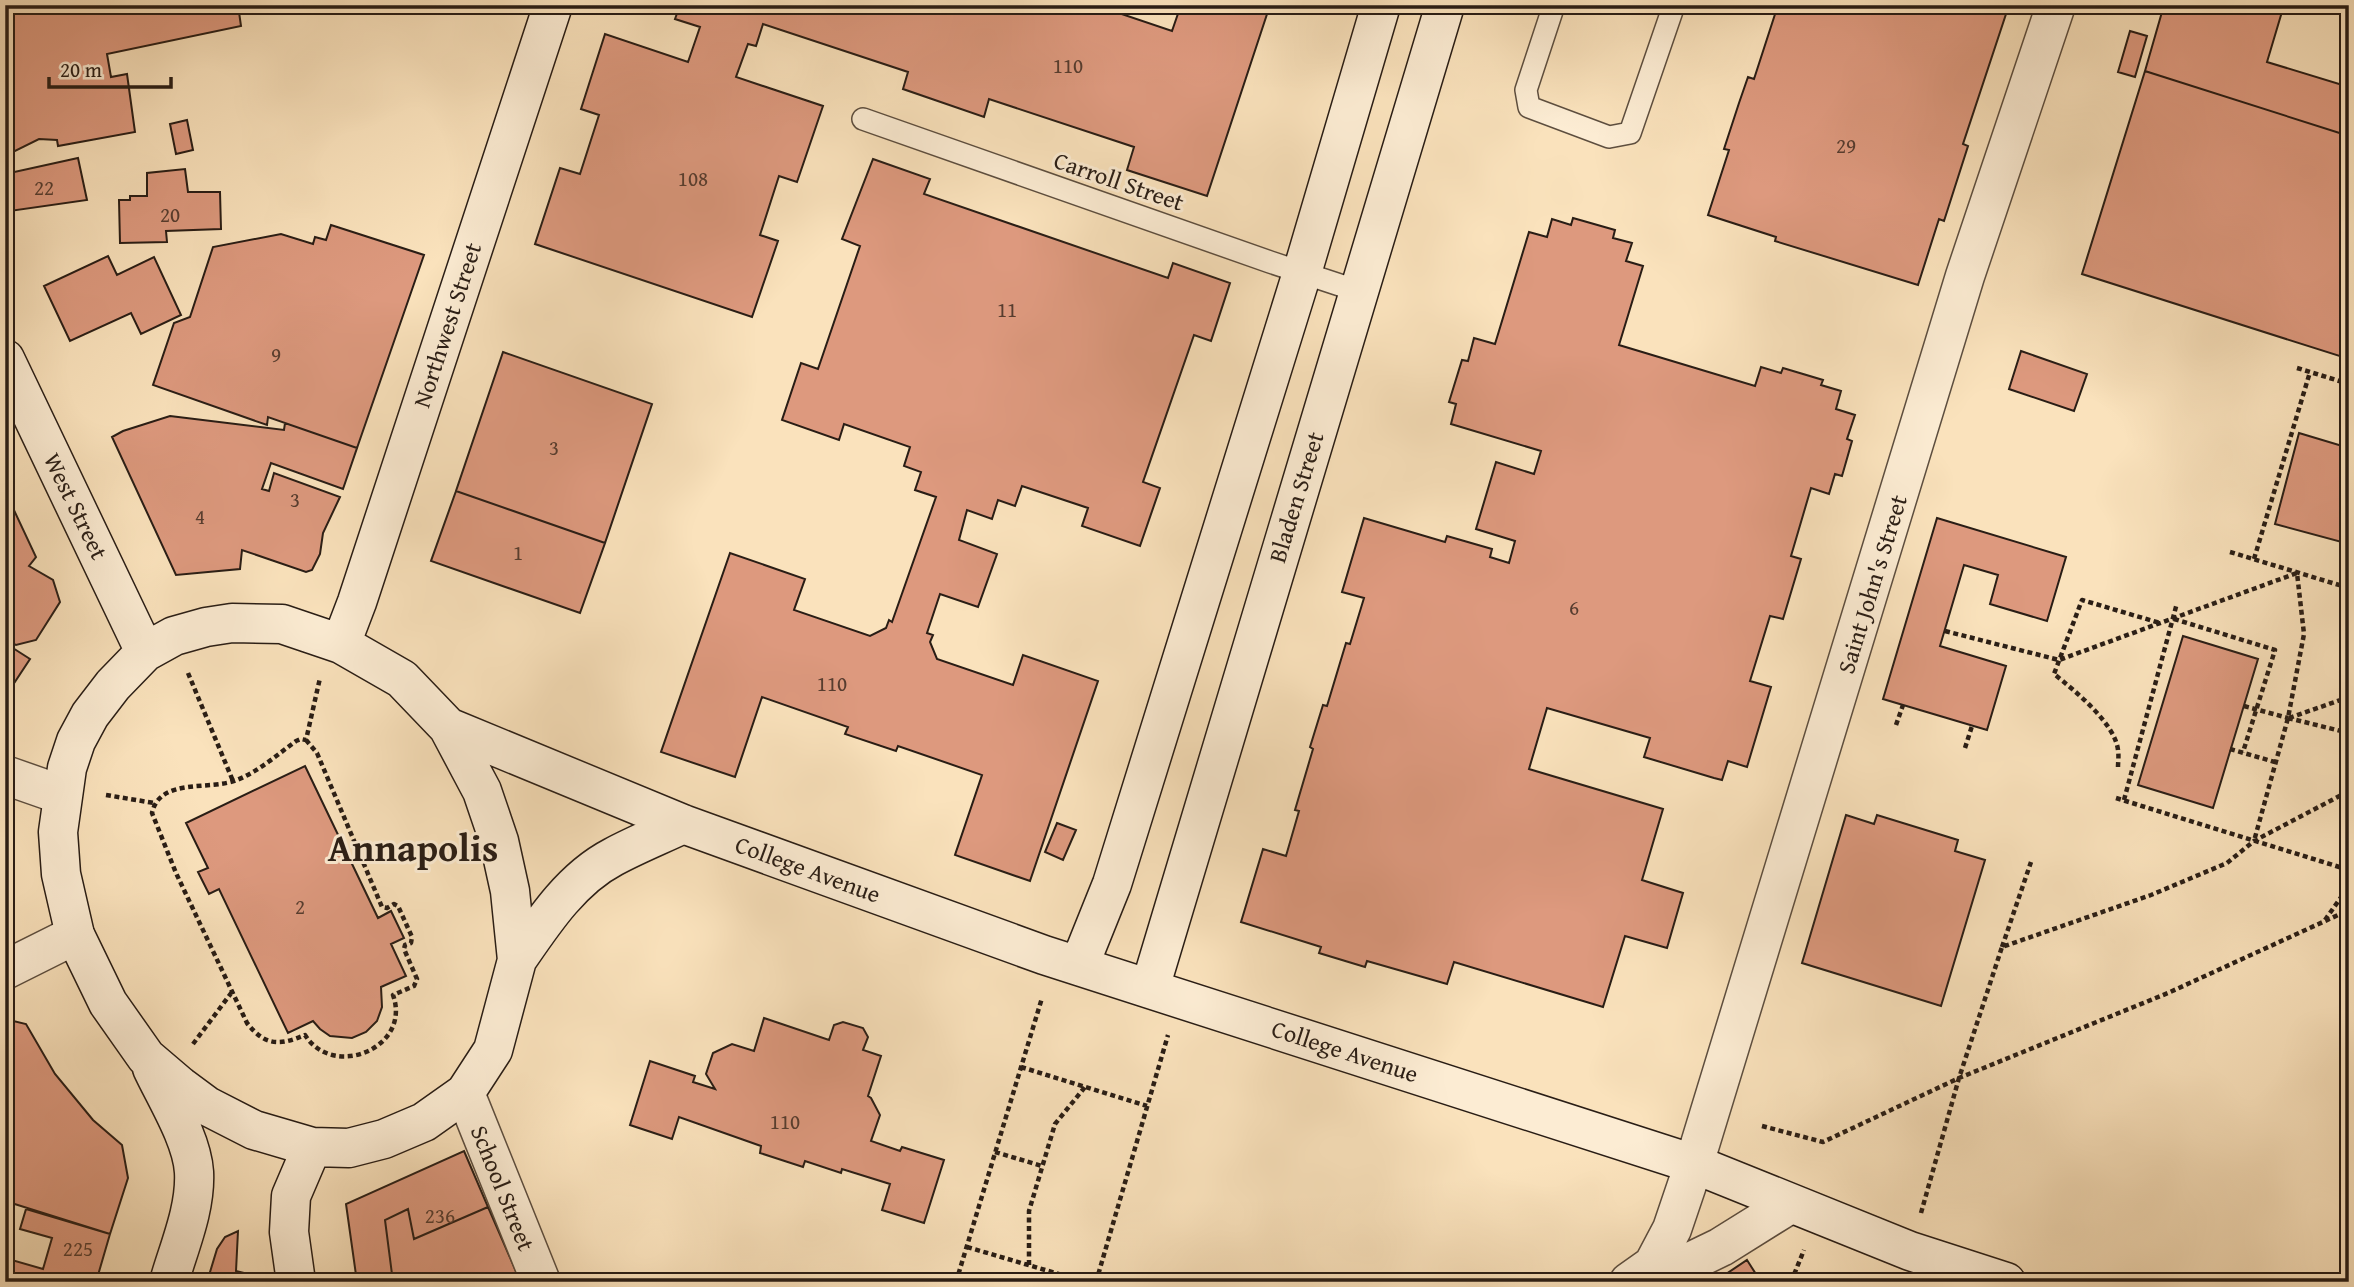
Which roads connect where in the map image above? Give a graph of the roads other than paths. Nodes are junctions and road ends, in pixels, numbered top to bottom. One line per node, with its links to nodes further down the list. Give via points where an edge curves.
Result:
1 (553, 5): 11 (main road, Northwest Street)
2 (1381, 5): 8 (main road)
3 (1445, 5): 9 (main road, Bladen Street)
4 (1554, 5): 5 (lane, via 1526,90 1529,107 1609,137 1630,133)
5 (1674, 5)
6 (2056, 5): 25 (main road, Saint John's Street, via 1965,276)
7 (863, 119): 8 (lane, Carroll Street)
8 (1301, 273): 9 (lane, Carroll Street); 19 (main road, via 1112,884)
9 (1358, 291): 21 (main road, Bladen Street)
10 (5, 359): 12 (main road, West Street)
11 (341, 644): 12 (main road, via 282,624 232,623 174,636); 13 (main road, via 402,679)
12 (145, 652): 15 (main road, via 90,715 76,741)
13 (448, 727): 16 (main road, College Avenue); 18 (main road, via 482,791 499,841)
14 (5, 775): 15 (main road)
15 (61, 795): 17 (main road, via 61,874)
16 (683, 824): 18 (main road, via 610,858 575,886 548,914); 19 (main road, College Avenue)
17 (75, 935): 20 (main road); 22 (main road, via 108,1003)
18 (517, 960): 23 (main road, via 493,1050)
19 (1079, 966): 21 (main road, College Avenue)
20 (5, 970)
21 (1164, 993): 25 (main road, College Avenue)
22 (146, 1057): 24 (main road, via 207,1106 254,1130); 28 (main road, via 189,1149 194,1170 190,1213)
23 (465, 1093): 24 (main road, via 424,1122 384,1139 349,1148); 30 (main road, School Street)
24 (312, 1147): 29 (main road, via 291,1196 289,1232)
25 (1694, 1164): 26 (main road, College Avenue); 27 (main road, Saint John's Street, via 1672,1229)
26 (1790, 1204): 27 (main road, via 1692,1261); 31 (main road, College Avenue)
27 (1641, 1273)
28 (169, 1282)
29 (296, 1282)
30 (541, 1282)
31 (2006, 1282)

